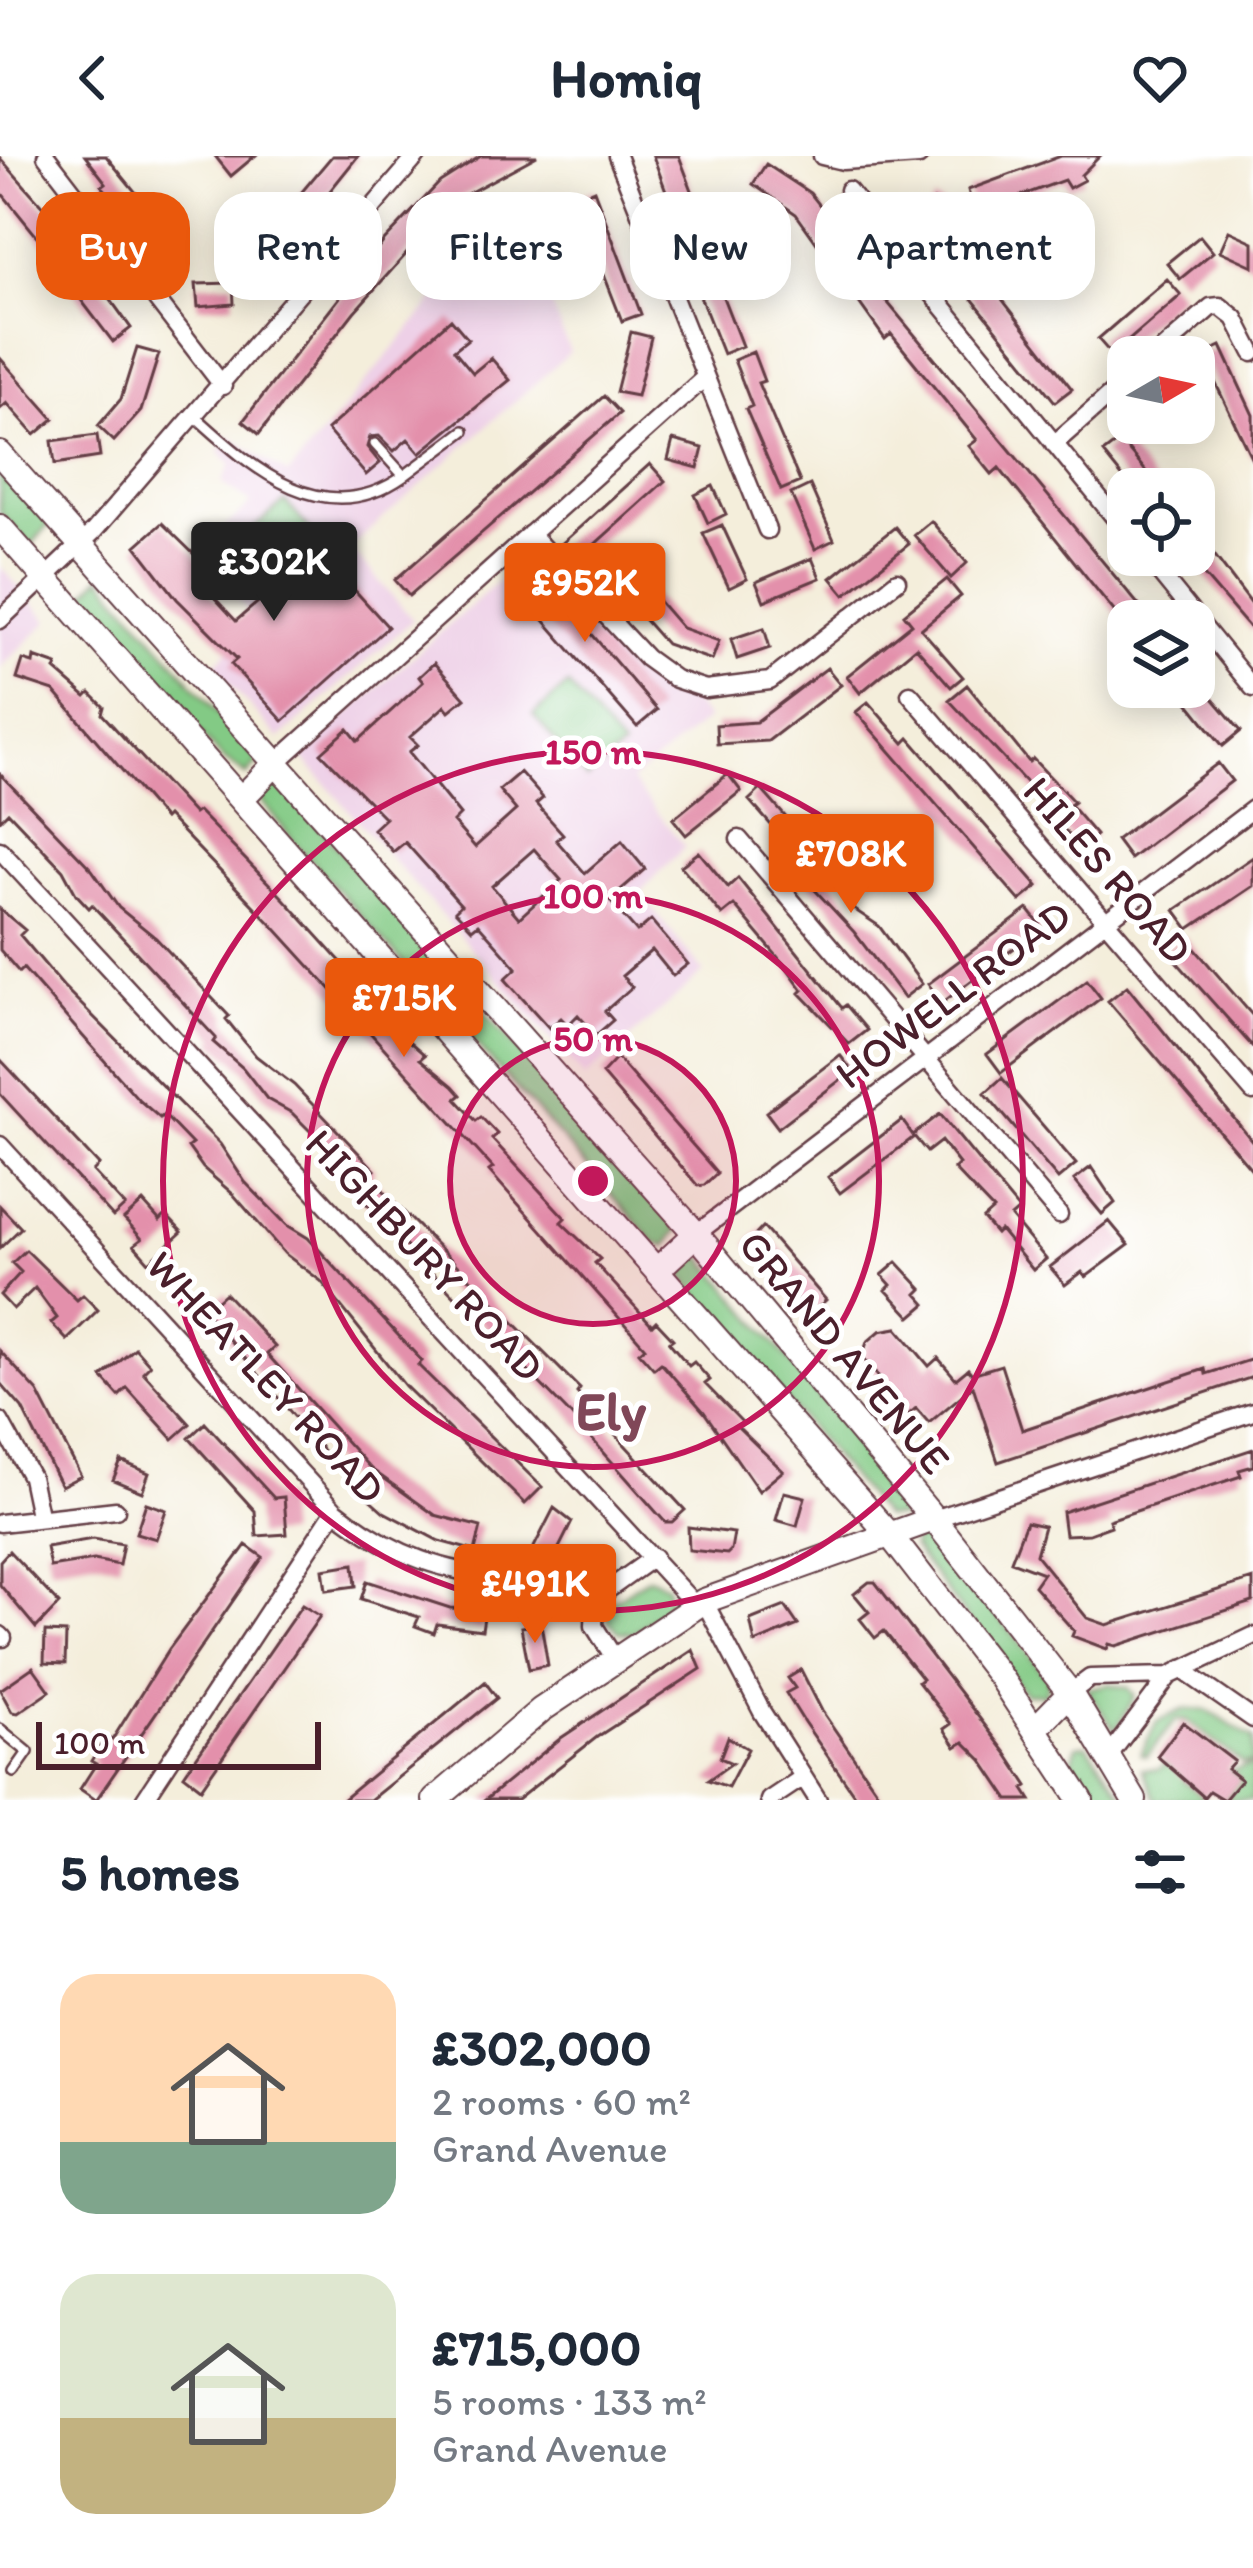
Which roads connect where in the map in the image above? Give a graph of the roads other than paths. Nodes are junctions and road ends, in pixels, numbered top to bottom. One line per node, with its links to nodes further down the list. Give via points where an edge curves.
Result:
1 (46, 156): 10 (street)
2 (417, 156): 10 (street)
3 (617, 156): 9 (street)
4 (822, 156): 5 (street)
5 (920, 156)
6 (848, 190): 14 (street)
7 (1178, 336): 8 (street, via 1220,306)
8 (1253, 353)
9 (702, 380): 20 (street); 21 (street)
10 (224, 386): 12 (street)
11 (1107, 397): 14 (street)
12 (196, 418): 17 (lane, via 246,463 319,498 366,494); 22 (street)
13 (464, 431): 17 (lane)
14 (1054, 443): 18 (street)
15 (375, 444): 17 (lane)
16 (0, 454): 22 (street, GRAND AVENUE)
17 (404, 476)
18 (1107, 508)
19 (0, 527): 24 (street, GRAND AVENUE)
20 (767, 530)
21 (530, 534): 25 (street, via 646,658 706,689 770,681); 29 (street)
22 (82, 544): 24 (street); 29 (street, GRAND AVENUE)
23 (1162, 576): 27 (street)
24 (46, 578): 26 (street, via 9,601); 30 (street, GRAND AVENUE)
25 (897, 581)
26 (0, 620)
27 (1253, 688)
28 (910, 694): 34 (street, HILES ROAD)
29 (277, 763): 30 (street); 39 (street, GRAND AVENUE)
30 (241, 799): 40 (street, GRAND AVENUE)
31 (1253, 809): 34 (street, HOWELL ROAD)
32 (739, 839): 35 (street)
33 (0, 850): 49 (street, HIGHBURY ROAD)
34 (1106, 922): 35 (street, HOWELL ROAD); 36 (street, HILES ROAD)
35 (926, 1059): 38 (street); 39 (street, HOWELL ROAD)
36 (1253, 1092)
37 (0, 1145): 44 (street, WHEATLEY ROAD)
38 (1059, 1215)
39 (696, 1234): 40 (street, GRAND AVENUE); 46 (street, GRAND AVENUE)
40 (658, 1270): 48 (street, GRAND AVENUE)
41 (1253, 1412): 46 (street)
42 (0, 1421): 45 (street, via 31,1477)
43 (116, 1510): 45 (street)
44 (335, 1510): 50 (street, WHEATLEY ROAD, via 413,1561); 62 (street)
45 (39, 1515): 47 (street)
46 (934, 1519): 48 (street, GRAND AVENUE); 55 (street, GRAND AVENUE)
47 (0, 1523)
48 (889, 1534): 51 (street); 57 (street, GRAND AVENUE)
49 (655, 1557): 50 (street); 51 (street, HIGHBURY ROAD)
50 (595, 1599): 53 (street, via 594,1626)
51 (700, 1603): 53 (street); 61 (street, HIGHBURY ROAD)
52 (1253, 1636): 54 (street)
53 (615, 1659): 63 (street)
54 (1175, 1672): 55 (street, via 1090,1678); 56 (street); 59 (street)
55 (1070, 1693): 57 (street); 59 (street, GRAND AVENUE)
56 (1253, 1718)
57 (1036, 1728): 66 (street, GRAND AVENUE)
58 (0, 1729): 60 (lane, via 28,1752)
59 (1111, 1754): 67 (street, GRAND AVENUE)
60 (14, 1772)
61 (802, 1778): 64 (street); 65 (street, HIGHBURY ROAD)
62 (144, 1800)
63 (435, 1800)
64 (769, 1800)
65 (818, 1800)
66 (1081, 1800)
67 (1134, 1800)

